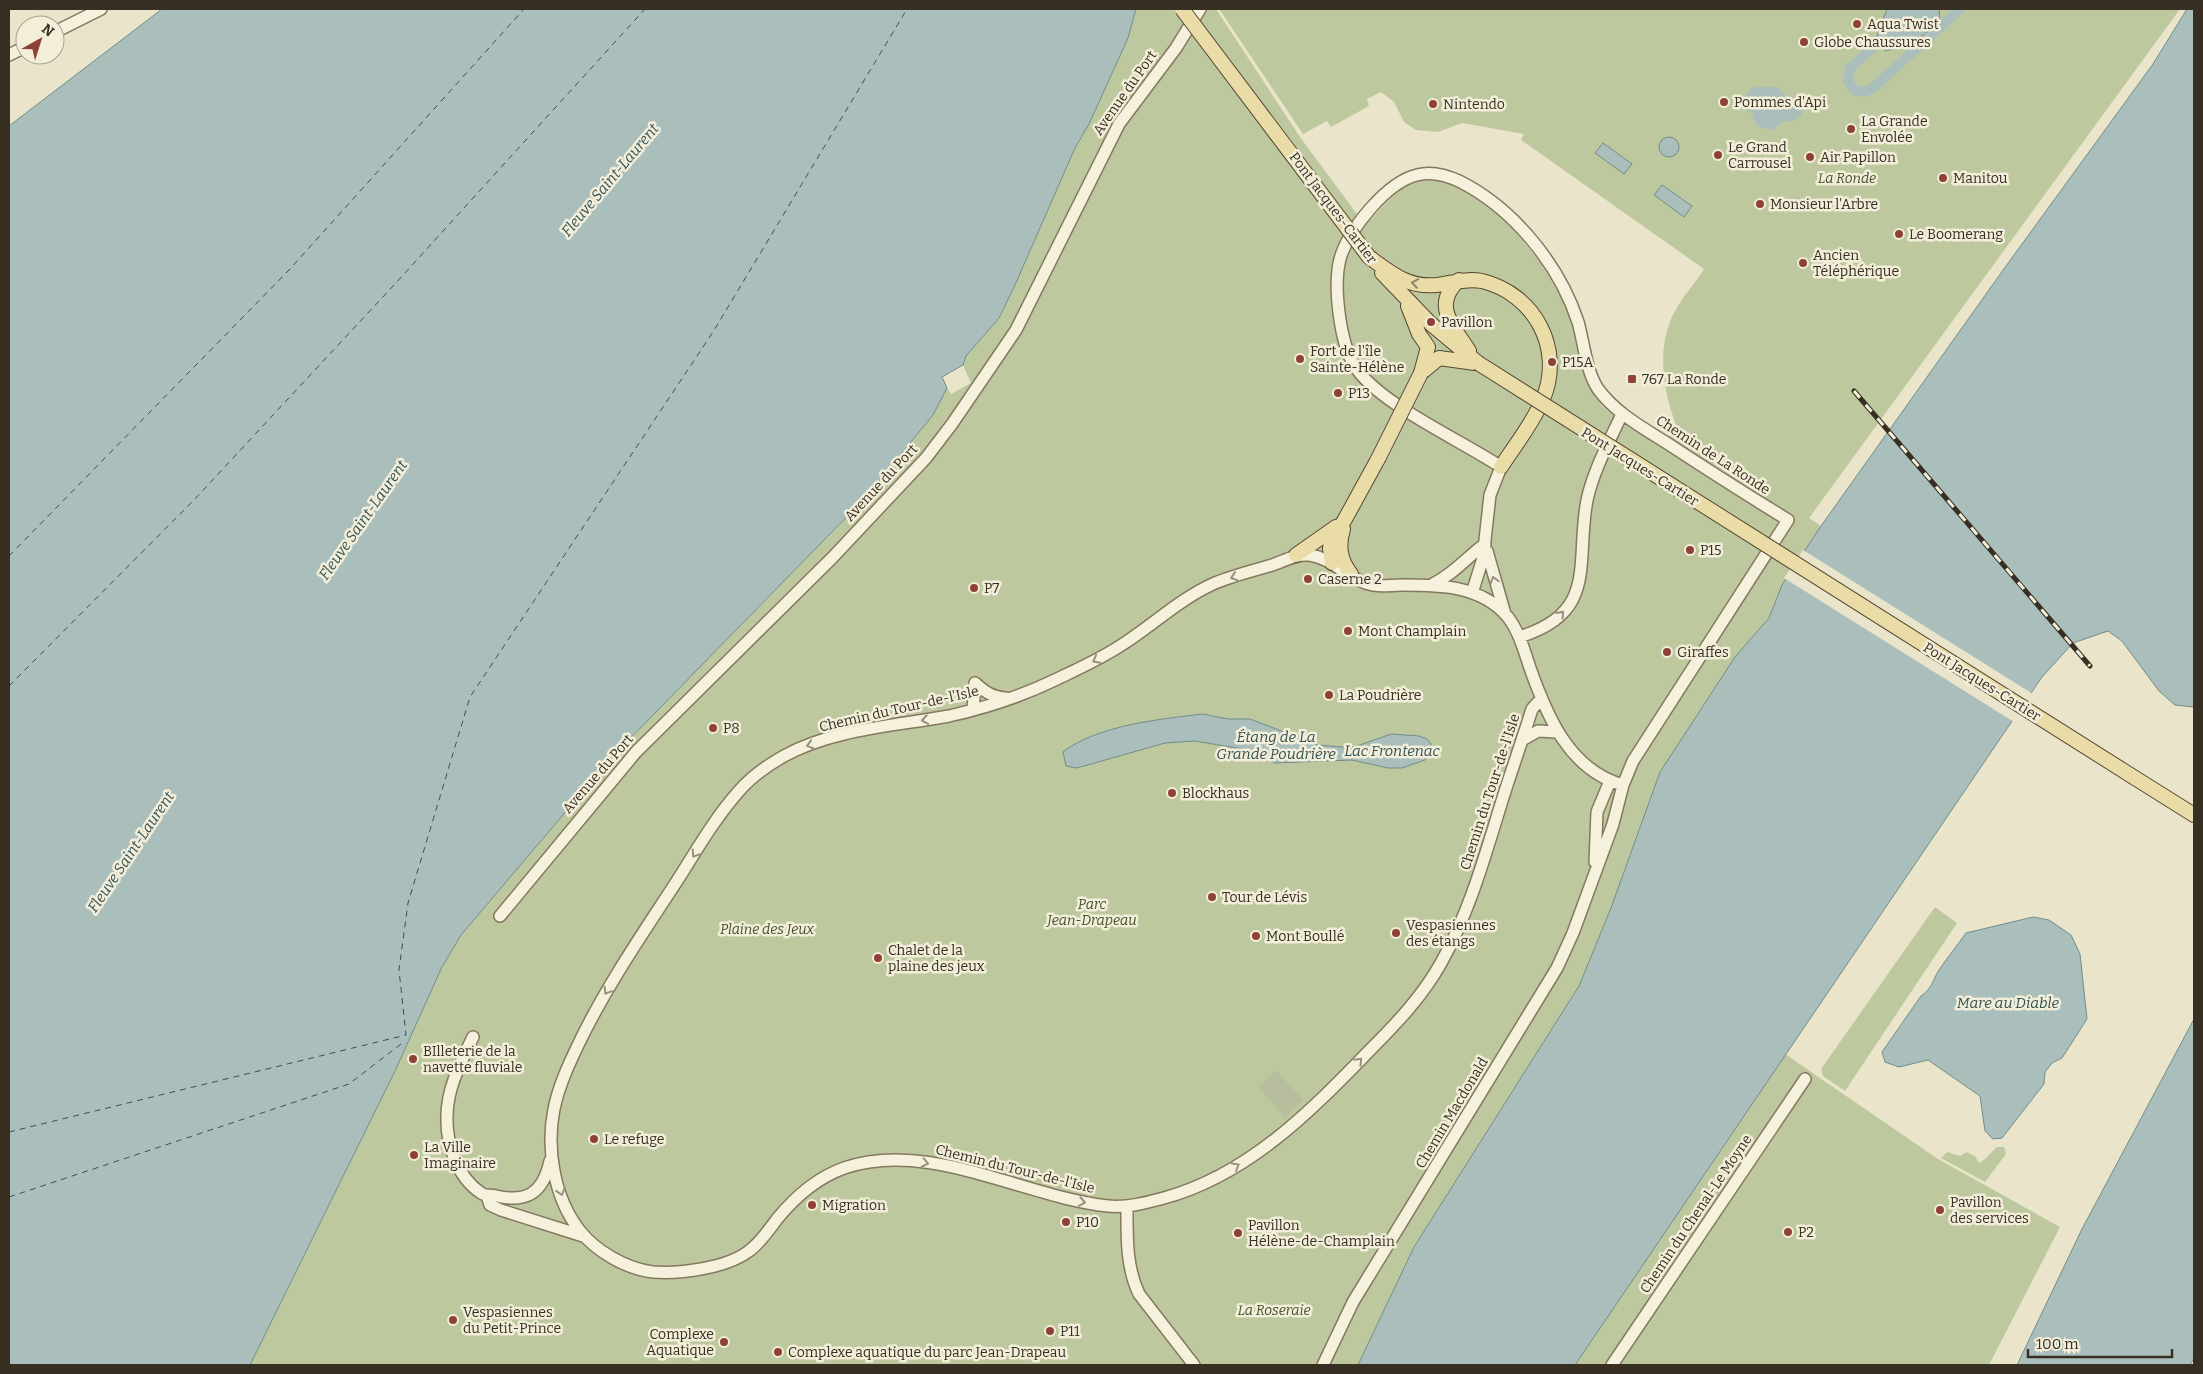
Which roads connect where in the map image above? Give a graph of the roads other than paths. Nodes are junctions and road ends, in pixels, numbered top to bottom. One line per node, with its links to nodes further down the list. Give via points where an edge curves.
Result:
1 (100, 9): 4 (street)
2 (1182, 9): 5 (main road, Pont Jacques-Cartier, bridge)
3 (1200, 9): 34 (street, Avenue du Port, via 1176,48 1119,124 1016,330 947,431 926,458 833,557 636,752)
4 (65, 27)
5 (1369, 257): 6 (main road, one-way to 5, via 1436,285 1411,284); 7 (main road, Pont Jacques-Cartier)
6 (1459, 280): 8 (main road, via 1447,295 1446,311); 11 (main road, via 1494,285 1524,303 1543,330 1549,350 1550,372 1543,400)
7 (1405, 298): 8 (main road, Pont Jacques-Cartier); 9 (main road, via 1419,334 1428,347)
8 (1478, 363): 9 (main road, via 1439,358); 30 (main road, Pont Jacques-Cartier, bridge)
9 (1421, 373): 13 (main road, bridge)
10 (1622, 414): 11 (street, Chemin de La Ronde, via 1597,387 1573,308 1551,267 1526,234 1495,206 1456,180 1429,173 1410,177 1372,208 1345,245 1338,275 1344,343 1354,365 1376,390); 12 (street, Chemin de La Ronde); 22 (street, one-way to 10, via 1541,630 1554,622 1576,595 1584,517 1591,485)
11 (1501, 467): 14 (street, via 1490,495)
12 (1788, 520): 29 (street, Chemin Macdonald, via 1633,761)
13 (1344, 521): 15 (main road); 16 (main road, via 1332,539); 17 (main road, via 1340,539 1341,559)
14 (1486, 544): 19 (street, via 1454,572); 20 (street); 21 (street, one-way to 14)
15 (1296, 555): 16 (street, Chemin du Tour-de-l'Isle, via 1317,556); 23 (street, Chemin du Tour-de-l'Isle, one-way to 23, via 1212,584 1179,602 1122,645 1096,660 1050,683)
16 (1332, 563): 17 (street, Chemin du Tour-de-l'Isle); 18 (street, via 1349,582 1364,587)
17 (1351, 574): 18 (street, Chemin du Tour-de-l'Isle)
18 (1373, 585): 19 (street, Chemin du Tour-de-l'Isle)
19 (1431, 585): 20 (street, Chemin du Tour-de-l'Isle, via 1452,586)
20 (1472, 593): 21 (street, Chemin du Tour-de-l'Isle)
21 (1505, 614): 22 (street, Chemin du Tour-de-l'Isle)
22 (1519, 636): 24 (street, Chemin du Tour-de-l'Isle)
23 (1006, 698): 25 (street, Chemin du Tour-de-l'Isle); 25 (street, via 994,697 975,683)
24 (1541, 699): 26 (street); 27 (street, Chemin du Tour-de-l'Isle, via 1532,709)
25 (973, 710): 37 (street, Chemin du Tour-de-l'Isle, one-way to 37, via 857,732 803,747 781,758 745,784 699,847 590,1019 557,1096 552,1115)
26 (1556, 732): 27 (street, via 1538,731); 28 (street, via 1593,771)
27 (1524, 738): 39 (street, Chemin du Tour-de-l'Isle, one-way to 27, via 1194,1188 1261,1151 1313,1109 1416,1000 1442,962 1464,919)
28 (1610, 781): 29 (street); 31 (street, Chemin Macdonald)
29 (1623, 784): 32 (street, Chemin Macdonald)
30 (2194, 815)
31 (1596, 820): 32 (street); 33 (street, Chemin Macdonald)
32 (1613, 824): 33 (street, Chemin Macdonald)
33 (1594, 871): 42 (street, Chemin Macdonald, via 1573,932 1552,977 1354,1302)
34 (500, 916)
35 (473, 1037): 38 (street, Chemin du Tour-de-l'Isle, via 450,1094 447,1130 461,1171 479,1192)
36 (1805, 1079): 43 (street, Chemin du Chenal-Le Moyne)
37 (551, 1157): 38 (street, Chemin du Tour-de-l'Isle, via 547,1177 534,1192 519,1199); 40 (street, Chemin du Tour-de-l'Isle, one-way to 40, via 563,1199)
38 (487, 1196): 40 (street, Chemin du Tour-de-l'Isle, via 490,1205)
39 (1127, 1207): 40 (street, Chemin du Tour-de-l'Isle, one-way to 39, via 617,1260 653,1272 710,1267 749,1251 802,1192 821,1178 843,1168 876,1161 913,1160 1077,1201); 41 (street, via 1133,1282)
40 (583, 1236)
41 (1194, 1365)
42 (1323, 1365)
43 (1612, 1365)

